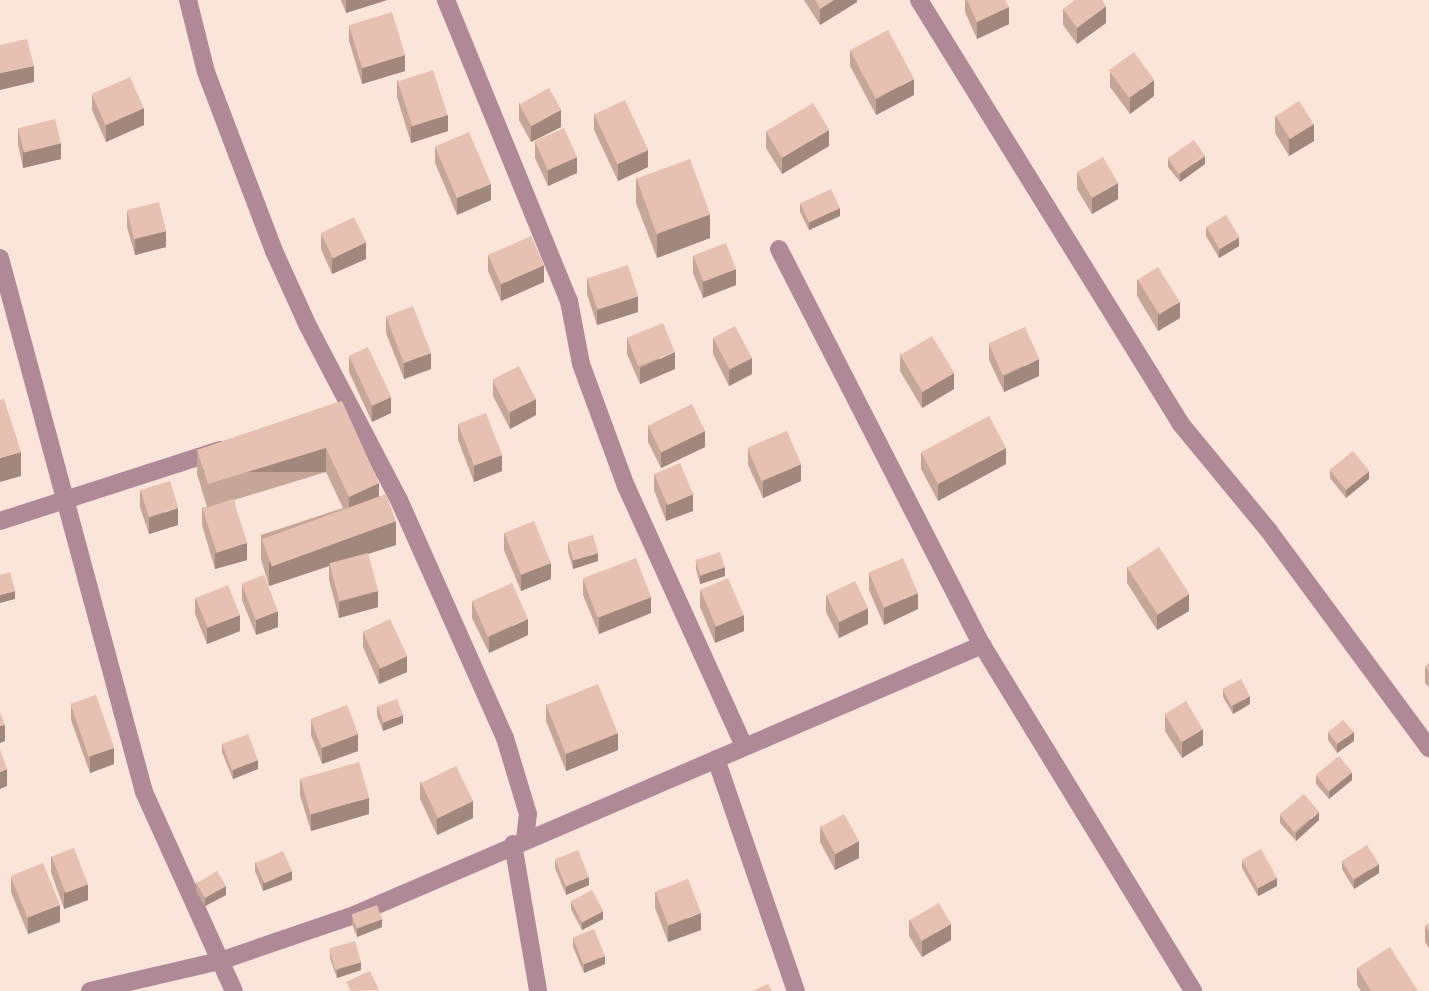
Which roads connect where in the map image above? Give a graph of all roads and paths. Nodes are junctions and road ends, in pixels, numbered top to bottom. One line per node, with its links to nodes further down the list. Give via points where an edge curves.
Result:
1 (188, 0): 14 (street, via 206,72 274,251 343,410 399,500 506,738 528,814)
2 (446, 0): 11 (street, via 569,301 581,364 626,486)
3 (919, 0): 12 (street, via 1180,423 1269,531)
4 (779, 249): 10 (street)
5 (0, 258): 6 (street)
6 (6, 302): 8 (street)
7 (232, 446): 8 (street)
8 (62, 500): 9 (street); 15 (street, via 144,792)
9 (0, 521)
10 (982, 645): 11 (street); 20 (street)
11 (744, 746): 13 (street)
12 (1429, 748)
13 (716, 759): 14 (street); 19 (street)
14 (519, 842): 15 (street, via 354,915); 18 (street)
15 (220, 961): 16 (street); 17 (street)
16 (90, 991)
17 (234, 991)
18 (538, 991)
19 (796, 991)
20 (1193, 991)

